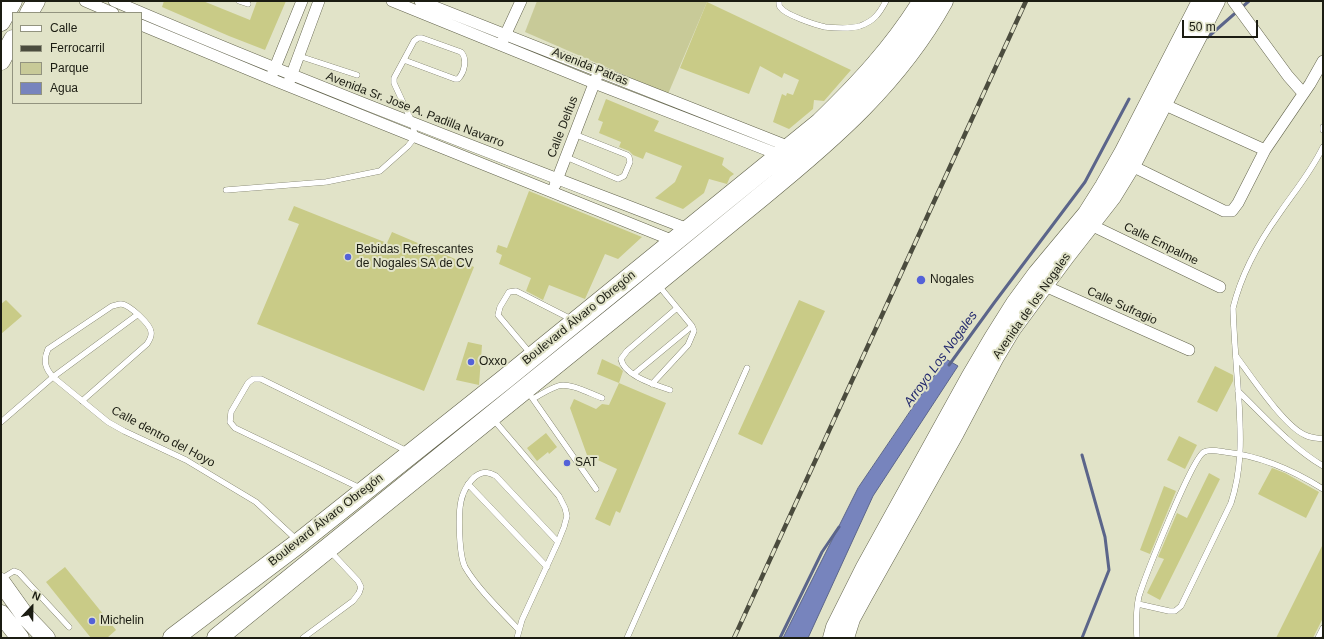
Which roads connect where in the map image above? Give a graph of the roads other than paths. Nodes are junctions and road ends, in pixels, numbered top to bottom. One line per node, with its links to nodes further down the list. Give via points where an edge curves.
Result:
1 (13, 1): 23 (main road)
2 (36, 1): 20 (main road)
3 (85, 1): 21 (street)
4 (114, 1): 19 (street, Avenida Sr. Jose A. Padilla Navarro)
5 (239, 1): 18 (lane)
6 (302, 1): 31 (street)
7 (319, 1): 27 (street)
8 (392, 1): 25 (street, Avenida Patras)
9 (420, 1): 25 (street, Avenida Patras)
10 (521, 1): 25 (street)
11 (779, 1): 12 (lane, via 785,12 825,27 842,28 871,21 879,14)
12 (886, 1)
13 (923, 1): 46 (highway, Boulevard Álvaro Obregón, via 899,37 862,82 820,123)
14 (943, 1): 54 (highway, Boulevard Álvaro Obregón, via 911,52 872,98 824,145)
15 (1200, 1): 104 (main road, Avenida de los Nogales, via 1103,186 1086,213 1014,303 969,377 864,567)
16 (1217, 1): 38 (main road, Avenida de los Nogales)
17 (1234, 2): 37 (street)
18 (248, 4)
19 (123, 9)
20 (29, 12)
21 (112, 12)
22 (142, 16): 31 (street, Avenida Sr. Jose A. Padilla Navarro)
23 (1, 22)
24 (142, 25): 34 (street, Avenida Sr. Jose A. Padilla Navarro)
25 (503, 40): 32 (street, Avenida Patras); 36 (street, Avenida Patras)
26 (12, 41): 29 (main road)
27 (299, 56): 33 (lane); 35 (street)
28 (404, 60): 28 (lane, via 458,79 462,75 465,59 461,52 418,38); 39 (lane, via 396,73 394,83)
29 (1, 61)
30 (1323, 61): 37 (street)
31 (275, 68): 34 (street); 35 (street, Avenida Sr. Jose A. Padilla Navarro)
32 (599, 72): 36 (street, Calle Delfus); 46 (street, Avenida Patras)
33 (357, 75)
34 (270, 79): 35 (street, Avenida Sr. Jose A. Padilla Navarro)
35 (290, 81): 39 (street, Avenida Sr. Jose A. Padilla Navarro); 43 (street, Avenida Sr. Jose A. Padilla Navarro)
36 (594, 83): 42 (street, Calle Delfus); 46 (street, Avenida Patras)
37 (1303, 93): 45 (street)
38 (1163, 104): 45 (street); 48 (main road, Avenida de los Nogales)
39 (413, 124): 43 (lane); 49 (street, Avenida Sr. Jose A. Padilla Navarro)
40 (1323, 127): 41 (lane)
41 (1323, 130)
42 (574, 134): 47 (street, Calle Delfus); 47 (lane, via 627,155 630,162 624,176 618,179)
43 (415, 137): 50 (lane, via 385,168 374,173 326,182); 51 (street, Avenida Sr. Jose A. Padilla Navarro)
44 (1323, 148): 66 (lane, via 1304,181 1271,227 1236,293 1233,308)
45 (1265, 150): 48 (street, via 1232,211 1224,211)
46 (785, 151): 53 (highway, Boulevard Álvaro Obregón)
47 (565, 157): 49 (street, Calle Delfus)
48 (1132, 166): 52 (main road, Avenida de los Nogales, via 1113,197)
49 (557, 179): 51 (street, Calle Delfus); 53 (street, Avenida Sr. Jose A. Padilla Navarro)
50 (226, 190)
51 (552, 191): 53 (street, Avenida Sr. Jose A. Padilla Navarro)
52 (1091, 225): 57 (main road, Avenida de los Nogales); 58 (street, Calle Empalme)
53 (681, 235): 54 (street, Avenida Sr. Jose A. Padilla Navarro); 55 (street, Avenida Sr. Jose A. Padilla Navarro); 61 (highway, Boulevard Álvaro Obregón)
54 (706, 243): 55 (highway, Boulevard Álvaro Obregón)
55 (690, 255): 56 (highway, Boulevard Álvaro Obregón)
56 (656, 282): 59 (lane); 63 (highway, Boulevard Álvaro Obregón)
57 (1045, 286): 64 (street, Calle Sufragio); 105 (main road, Avenida de los Nogales, via 995,359 852,619)
58 (1220, 287)
59 (677, 308): 62 (lane); 68 (lane, via 623,355 622,363)
60 (137, 315): 69 (lane); 69 (lane, via 121,304 112,306 48,349 44,363); 75 (lane, via 146,322 152,332 147,344)
61 (575, 321): 65 (highway, Boulevard Álvaro Obregón); 65 (lane, via 516,291 509,292 498,315)
62 (692, 326): 68 (lane); 70 (lane, via 693,336 688,345)
63 (584, 340): 65 (highway, via 565,350); 73 (highway, Boulevard Álvaro Obregón)
64 (1189, 350)
65 (532, 355): 76 (highway, via 520,384); 79 (highway, Boulevard Álvaro Obregón)
66 (1236, 356): 72 (lane); 78 (lane, via 1293,427 1304,435)
67 (747, 368): 103 (lane)
68 (634, 374): 70 (lane)
69 (53, 377): 75 (lane, Calle dentro del Hoyo); 77 (lane)
70 (652, 384): 71 (lane)
71 (670, 390)
72 (1238, 391): 80 (lane); 81 (lane, via 1296,447)
73 (529, 393): 74 (lane, via 563,384); 76 (highway, Boulevard Álvaro Obregón); 83 (lane)
74 (602, 398)
75 (82, 401): 86 (lane, Calle dentro del Hoyo, via 108,422 186,460 256,502)
76 (495, 412): 87 (lane, via 559,496 565,508 567,516); 88 (highway, Boulevard Álvaro Obregón)
77 (1, 422)
78 (1323, 438)
79 (411, 453): 85 (highway, Boulevard Álvaro Obregón); 85 (lane, via 261,379 253,379 248,383 231,412 230,422 235,428)
80 (1240, 453): 84 (lane, via 1290,470); 92 (lane, via 1208,450 1199,456 1146,574); 92 (lane, via 1236,489 1231,503 1181,606 1169,612)
81 (1323, 466)
82 (468, 484): 87 (lane, via 482,472 496,476); 89 (lane); 96 (lane, via 461,501 460,520 461,555 465,567 488,597)
83 (596, 489)
84 (1323, 489)
85 (365, 490): 86 (highway, Boulevard Álvaro Obregón)
86 (300, 542): 99 (highway, Boulevard Álvaro Obregón)
87 (558, 542): 89 (lane)
88 (327, 548): 100 (highway, Boulevard Álvaro Obregón); 101 (lane, via 361,587 353,601)
89 (547, 567): 96 (lane)
90 (1, 579): 94 (lane, via 14,571 19,573)
91 (1, 582): 98 (main road)
92 (1138, 604): 106 (lane)
93 (1, 614): 97 (main road)
94 (69, 627)
95 (1323, 628): 107 (lane)
96 (519, 630): 102 (lane)
97 (20, 638)
98 (46, 638)
99 (173, 638)
100 (217, 638)
101 (303, 638)
102 (517, 638)
103 (627, 638)
104 (831, 638)
105 (846, 638)
106 (1137, 638)
107 (1318, 638)

